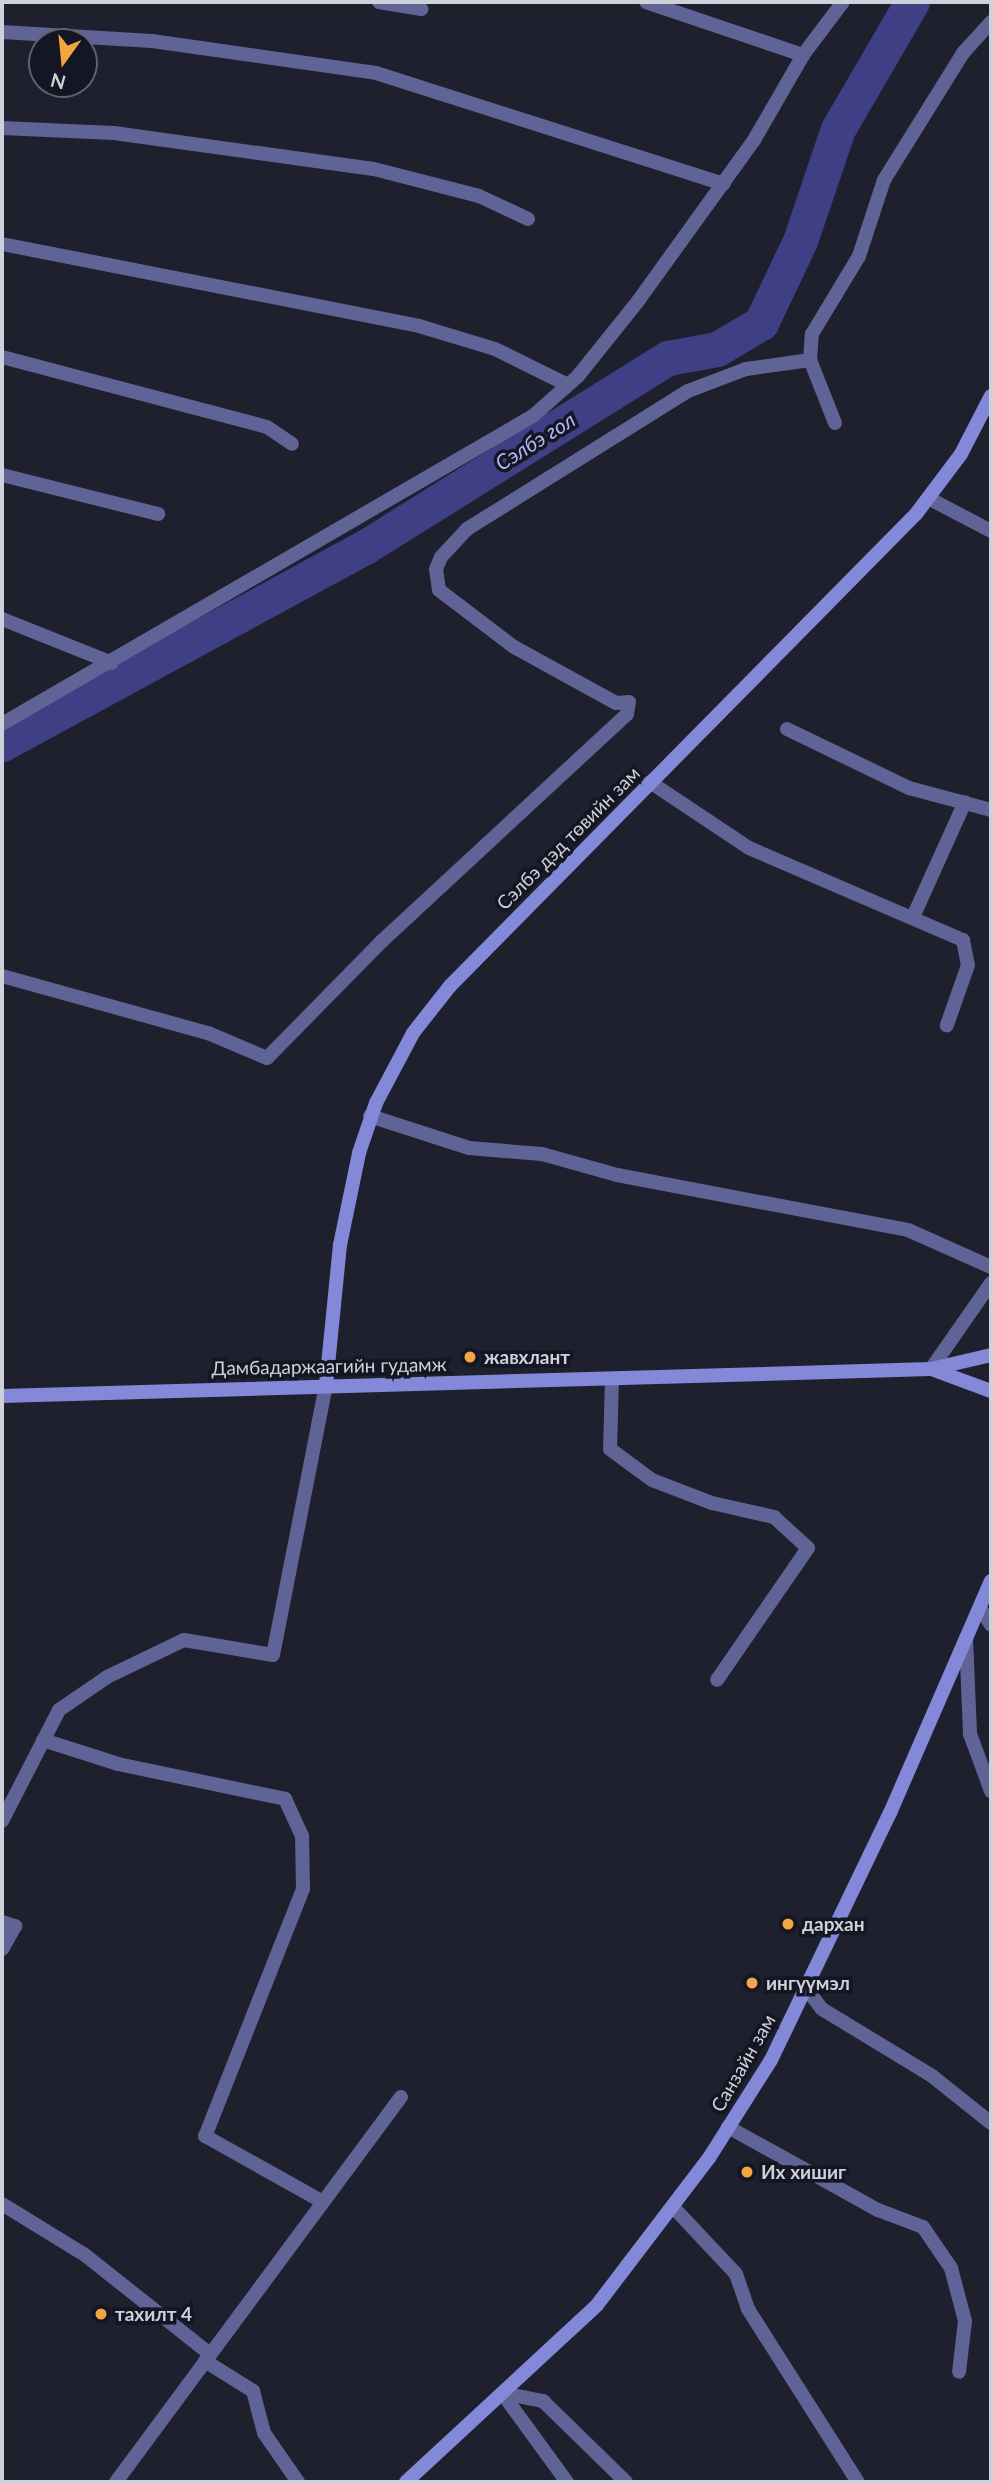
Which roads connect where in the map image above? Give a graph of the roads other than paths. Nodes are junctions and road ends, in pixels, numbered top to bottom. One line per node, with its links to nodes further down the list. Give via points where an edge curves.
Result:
1 (379, 2): 4 (street)
2 (646, 2): 7 (street)
3 (843, 2): 7 (street)
4 (421, 9)
5 (991, 22): 13 (street, via 964,53 884,180 859,256 812,334)
6 (2, 32): 9 (street, via 152,41 376,73)
7 (803, 55): 9 (street)
8 (2, 128): 10 (street, via 114,133 374,169 478,196)
9 (724, 184): 14 (street)
10 (528, 219)
11 (2, 244): 14 (street, via 419,326 495,349)
12 (2, 357): 17 (street, via 267,427)
13 (810, 360): 16 (street); 30 (street, via 746,369 688,391 467,530 441,557 436,569 439,590 514,647 616,703 629,702 627,714 382,941 267,1058 208,1033)
14 (568, 385): 23 (street, via 533,416 453,467)
15 (991, 396): 19 (main road, Сэлбэ дэд төвийн зам, via 961,454)
16 (835, 423)
17 (292, 444)
18 (2, 475): 20 (street)
19 (930, 499): 21 (street); 26 (main road, Сэлбэ дэд төвийн зам)
20 (158, 514)
21 (991, 531)
22 (2, 619): 23 (street)
23 (112, 663): 24 (street)
24 (2, 724)
25 (787, 729): 27 (street, via 909,788)
26 (650, 782): 29 (street, via 749,848 812,880); 32 (main road, Сэлбэ дэд төвийн зам, via 450,986 405,1046)
27 (965, 802): 28 (street); 29 (street)
28 (991, 810)
29 (913, 917): 31 (street, via 963,940 967,951 968,965)
30 (2, 976)
31 (947, 1025)
32 (370, 1116): 33 (street, via 469,1148 542,1154 617,1175 908,1230); 38 (main road, Сэлбэ дэд төвийн зам, via 344,1219)
33 (991, 1267)
34 (991, 1283): 36 (street)
35 (991, 1355): 36 (main road, Дамбадаржаагийн гудамж)
36 (931, 1369): 37 (main road, Дамбадаржаагийн гудамж); 39 (main road)
37 (612, 1379): 38 (main road, Дамбадаржаагийн гудамж); 45 (street, via 610,1449 652,1480 712,1503 774,1517 808,1548)
38 (326, 1385): 40 (main road, Дамбадаржаагийн гудамж); 46 (street, via 273,1655 184,1640 107,1677 59,1710)
39 (991, 1391)
40 (2, 1396)
41 (991, 1581): 42 (main road, Санзайн зам)
42 (979, 1608): 43 (street); 44 (main road, Санзайн зам)
43 (991, 1625)
44 (966, 1638): 47 (street, via 970,1734); 51 (main road, Санзайн зам)
45 (717, 1680)
46 (43, 1740): 48 (street); 55 (street, via 118,1764 285,1798 302,1836 303,1889 205,2136)
47 (991, 1791)
48 (2, 1821)
49 (2, 1922): 50 (street, via 15,1926)
50 (2, 1949)
51 (806, 1988): 53 (street, via 822,2008 932,2076); 54 (main road, Санзайн зам, via 771,2060)
52 (401, 2097): 55 (street)
53 (991, 2123)
54 (728, 2127): 57 (main road, Санзайн зам); 59 (street, via 878,2210 923,2227 951,2268 965,2321)
55 (323, 2202): 58 (street)
56 (2, 2204): 58 (street, via 85,2255)
57 (675, 2209): 60 (main road, Санзайн зам, via 597,2305); 67 (street, via 736,2274 748,2309)
58 (207, 2358): 62 (street); 63 (street, via 253,2391 264,2433)
59 (959, 2372)
60 (502, 2393): 61 (main road, Санзайн зам); 65 (street); 66 (street, via 543,2401)
61 (420, 2476): 64 (main road, Санзайн зам)
62 (116, 2482)
63 (298, 2482)
64 (406, 2482)
65 (567, 2482)
66 (626, 2482)
67 (858, 2482)

